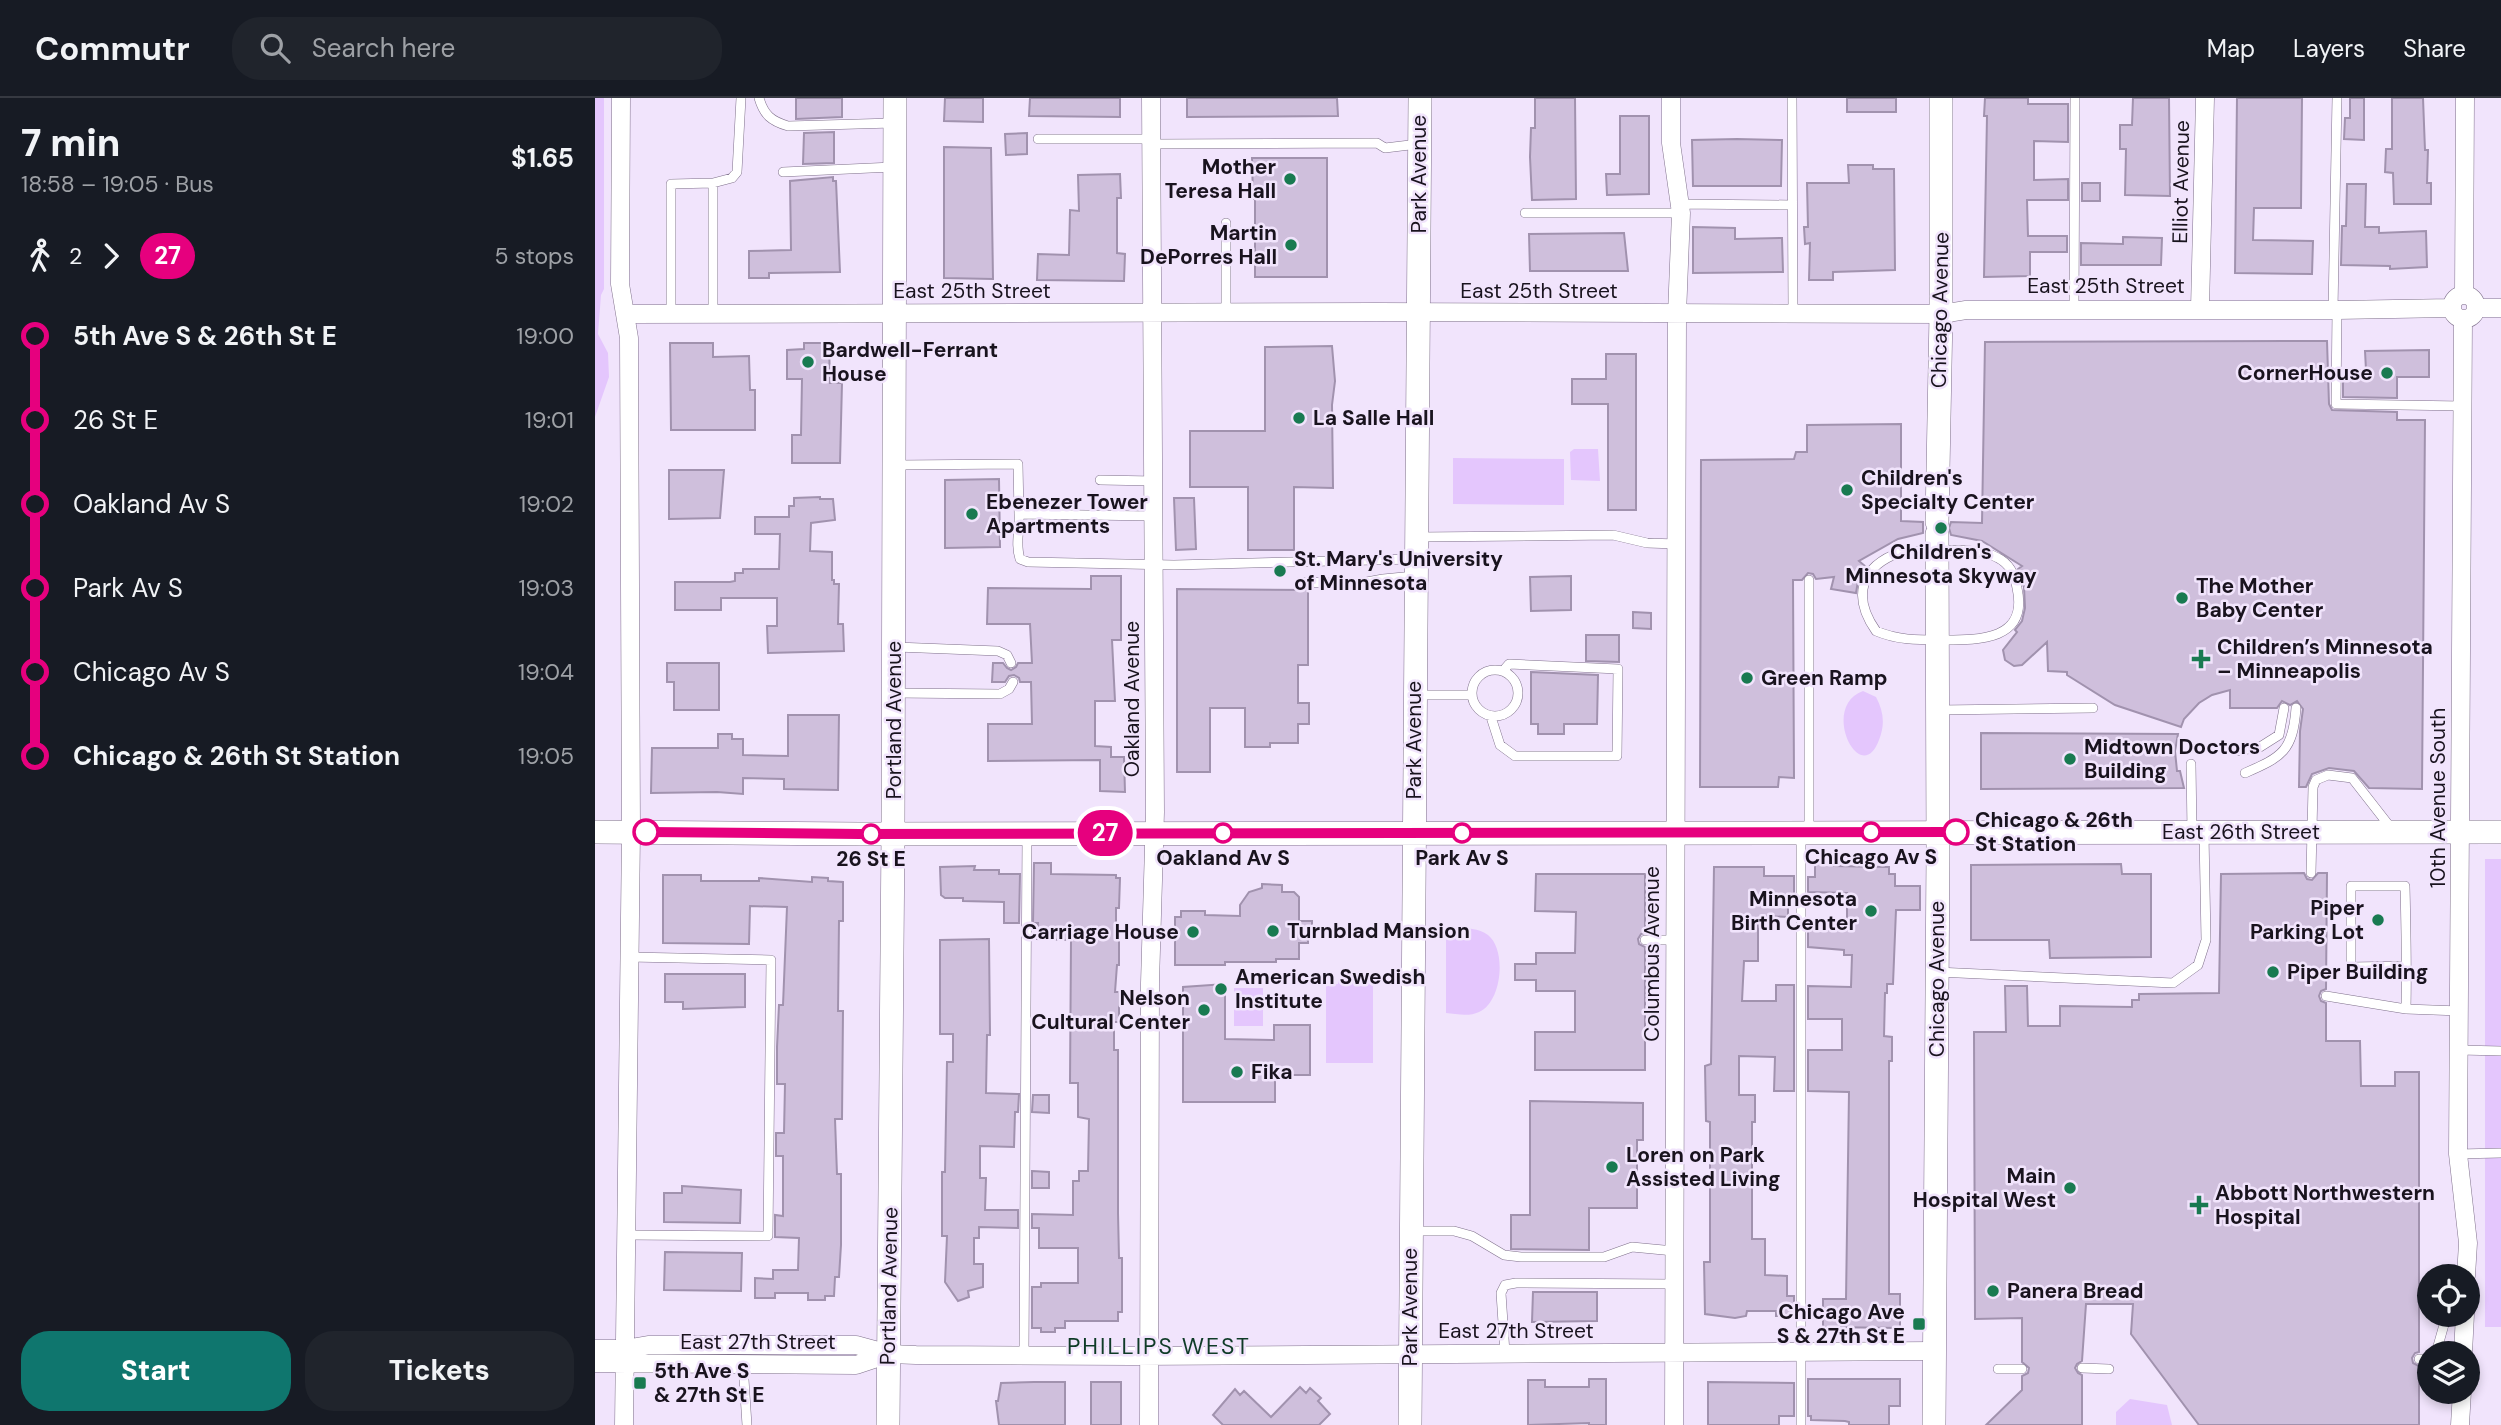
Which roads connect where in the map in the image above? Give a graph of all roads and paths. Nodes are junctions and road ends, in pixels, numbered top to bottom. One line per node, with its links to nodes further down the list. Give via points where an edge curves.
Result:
1 (621, 98): 33 (street, via 620,285)
2 (741, 98): 20 (lane, via 737,172)
3 (759, 98): 14 (lane, via 773,122 787,126)
4 (895, 98): 14 (street, Portland Avenue)
5 (1151, 98): 16 (street, Oakland Avenue)
6 (1419, 98): 17 (street, Park Avenue)
7 (1671, 98): 22 (street, Columbus Avenue, via 1671,143)
8 (1792, 98): 21 (lane)
9 (1941, 98): 38 (street, Chicago Avenue)
10 (2075, 98): 27 (lane)
11 (2205, 98): 28 (street, Elliot Avenue)
12 (2337, 98): 29 (lane)
13 (2465, 98): 25 (street, 10th Avenue South)
14 (895, 123): 18 (street, Portland Avenue)
15 (1038, 139): 16 (lane)
16 (1151, 142): 17 (lane, via 1377,143 1385,148); 30 (street, Oakland Avenue)
17 (1420, 144): 32 (street, Park Avenue)
18 (894, 167): 19 (lane); 36 (street, Portland Avenue)
19 (783, 172)
20 (713, 183): 34 (lane, via 671,184); 35 (lane)
21 (1792, 205): 22 (lane); 37 (lane)
22 (1680, 209): 23 (lane); 39 (street, Columbus Avenue)
23 (1525, 213)
24 (1226, 223): 31 (lane)
25 (2464, 307): 26 (street, East 25th Street); 29 (street, East 25th Street); 40 (street, 10th Avenue South)
26 (2501, 308)
27 (2074, 309): 28 (street, East 25th Street); 38 (street, East 25th Street)
28 (2200, 309): 29 (street, East 25th Street)
29 (2335, 310): 40 (lane, via 2336,404)
30 (1152, 313): 31 (street, East 25th Street); 36 (street, East 25th Street); 43 (street, Oakland Avenue)
31 (1226, 313): 32 (street, East 25th Street)
32 (1418, 313): 39 (street, East 25th Street); 48 (street, Park Avenue)
33 (626, 314): 34 (street, East 25th Street); 69 (street)
34 (671, 314): 35 (street, East 25th Street)
35 (713, 314): 36 (street, East 25th Street)
36 (894, 314): 41 (street, Portland Avenue)
37 (1793, 314): 38 (street, East 25th Street); 39 (street, East 25th Street)
38 (1941, 314): 46 (street, Chicago Avenue)
39 (1677, 315): 47 (street, Columbus Avenue)
40 (2463, 406): 75 (street, 10th Avenue South)
41 (894, 465): 44 (lane, via 1018,464); 53 (street, Portland Avenue)
42 (1100, 480): 43 (lane)
43 (1154, 481): 45 (street, Oakland Avenue)
44 (1019, 514): 45 (lane); 49 (lane, via 1016,547 1020,559 1028,562)
45 (1154, 516): 49 (street, Oakland Avenue)
46 (1937, 536): 52 (street, Chicago Avenue); 52 (lane, via 1890,556 1871,571 1862,595 1863,608 1876,631 1903,640); 52 (lane, via 1997,557 2012,569 2018,610 2009,628 1994,637)
47 (1677, 544): 48 (lane, via 1613,535); 70 (street, Columbus Avenue)
48 (1416, 557): 49 (lane); 51 (lane, via 1383,579 1345,586); 58 (street, Park Avenue)
49 (1155, 564): 77 (street, Oakland Avenue)
50 (1809, 580): 79 (lane)
51 (1300, 582)
52 (1937, 640): 63 (street, Chicago Avenue)
53 (894, 647): 54 (lane, via 998,651); 57 (street, Portland Avenue)
54 (1011, 663)
55 (1503, 671): 59 (lane, via 1481,674); 64 (lane, via 1515,681 1517,704 1506,715); 64 (lane, via 1509,664 1618,669 1617,756 1515,756 1500,745)
56 (1013, 682): 57 (lane, via 1000,694)
57 (894, 693): 80 (street, Portland Avenue)
58 (1414, 695): 59 (lane); 78 (street, Park Avenue)
59 (1471, 695): 64 (lane, via 1477,709)
60 (2093, 708): 63 (lane)
61 (2284, 708): 65 (lane, via 2279,735 2260,747)
62 (2297, 708): 67 (lane, via 2288,747 2271,762)
63 (1937, 710): 71 (street, Chicago Avenue)
64 (1490, 717)
65 (2236, 751)
66 (2191, 764): 72 (lane)
67 (2245, 773)
68 (595, 832): 69 (street, East 26th Street)
69 (631, 832): 80 (street, East 26th Street); 85 (street)
70 (1675, 832): 78 (street, East 26th Street); 79 (street, East 26th Street); 84 (street, Columbus Avenue)
71 (1937, 832): 72 (street, East 26th Street); 79 (street, East 26th Street); 87 (street, Chicago Avenue)
72 (2198, 832): 73 (street, East 26th Street); 87 (lane, via 2206,940 2198,965 2173,982)
73 (2312, 832): 74 (street, East 26th Street); 74 (lane, via 2313,787 2316,780 2328,775 2352,778); 82 (lane)
74 (2394, 832): 75 (street, East 26th Street)
75 (2461, 832): 76 (street, East 26th Street); 90 (street, 10th Avenue South)
76 (2501, 832)
77 (1155, 833): 78 (street, East 26th Street); 81 (street, East 26th Street); 111 (street, Oakland Avenue)
78 (1413, 833): 95 (street, Park Avenue)
79 (1805, 833): 104 (lane)
80 (894, 834): 81 (street, East 26th Street); 107 (street, Portland Avenue)
81 (1027, 834): 109 (lane)
82 (2312, 873)
83 (1645, 940): 84 (lane)
84 (1675, 940): 98 (street, Columbus Avenue)
85 (629, 957): 96 (street); 96 (lane, via 771,960 769,1167 768,1236)
86 (2406, 966): 86 (lane, via 2405,886 2351,886 2351,967); 89 (lane)
87 (1937, 972): 103 (street, Chicago Avenue)
88 (2326, 996): 89 (lane)
89 (2406, 1009): 90 (lane)
90 (2460, 1011): 91 (street, 10th Avenue South)
91 (2460, 1050): 92 (lane); 94 (street, 10th Avenue South)
92 (2501, 1051)
93 (2501, 1153): 94 (lane)
94 (2458, 1154): 97 (street, 10th Avenue South)
95 (1410, 1231): 98 (lane, via 1454,1231 1504,1255 1521,1258 1604,1257 1632,1247); 108 (street, Park Avenue)
96 (626, 1236): 110 (street)
97 (2467, 1243): 99 (lane); 100 (street, 10th Avenue South)
98 (1674, 1251): 101 (street, Columbus Avenue)
99 (2461, 1264)
100 (2466, 1264)
101 (1673, 1284): 105 (lane, via 1505,1285 1501,1293); 106 (street, Columbus Avenue)
102 (595, 1349): 110 (street)
103 (1934, 1351): 104 (street, East 27th Street); 126 (street, Chicago Avenue)
104 (1801, 1352): 106 (street, East 27th Street); 125 (lane)
105 (1505, 1353): 106 (street, East 27th Street); 108 (street, East 27th Street)
106 (1675, 1353): 124 (street, Columbus Avenue)
107 (889, 1354): 109 (street, East 27th Street); 110 (street, East 27th Street, via 856,1345 648,1345); 113 (street, East 27th Street, via 856,1366); 121 (street, Portland Avenue)
108 (1410, 1354): 111 (street, East 27th Street); 123 (street, Park Avenue)
109 (1024, 1355): 111 (street, East 27th Street)
110 (625, 1356): 112 (street); 113 (street, East 27th Street); 119 (street)
111 (1149, 1356): 122 (street, Oakland Avenue)
112 (595, 1363)
113 (743, 1364): 120 (lane)
114 (2082, 1368): 117 (lane)
115 (1998, 1369): 116 (lane)
116 (2022, 1369)
117 (2109, 1369)
118 (2461, 1404): 127 (street)
119 (624, 1425)
120 (747, 1425)
121 (888, 1425)
122 (1149, 1425)
123 (1410, 1425)
124 (1674, 1425)
125 (1801, 1425)
126 (1934, 1425)
127 (2460, 1425)

